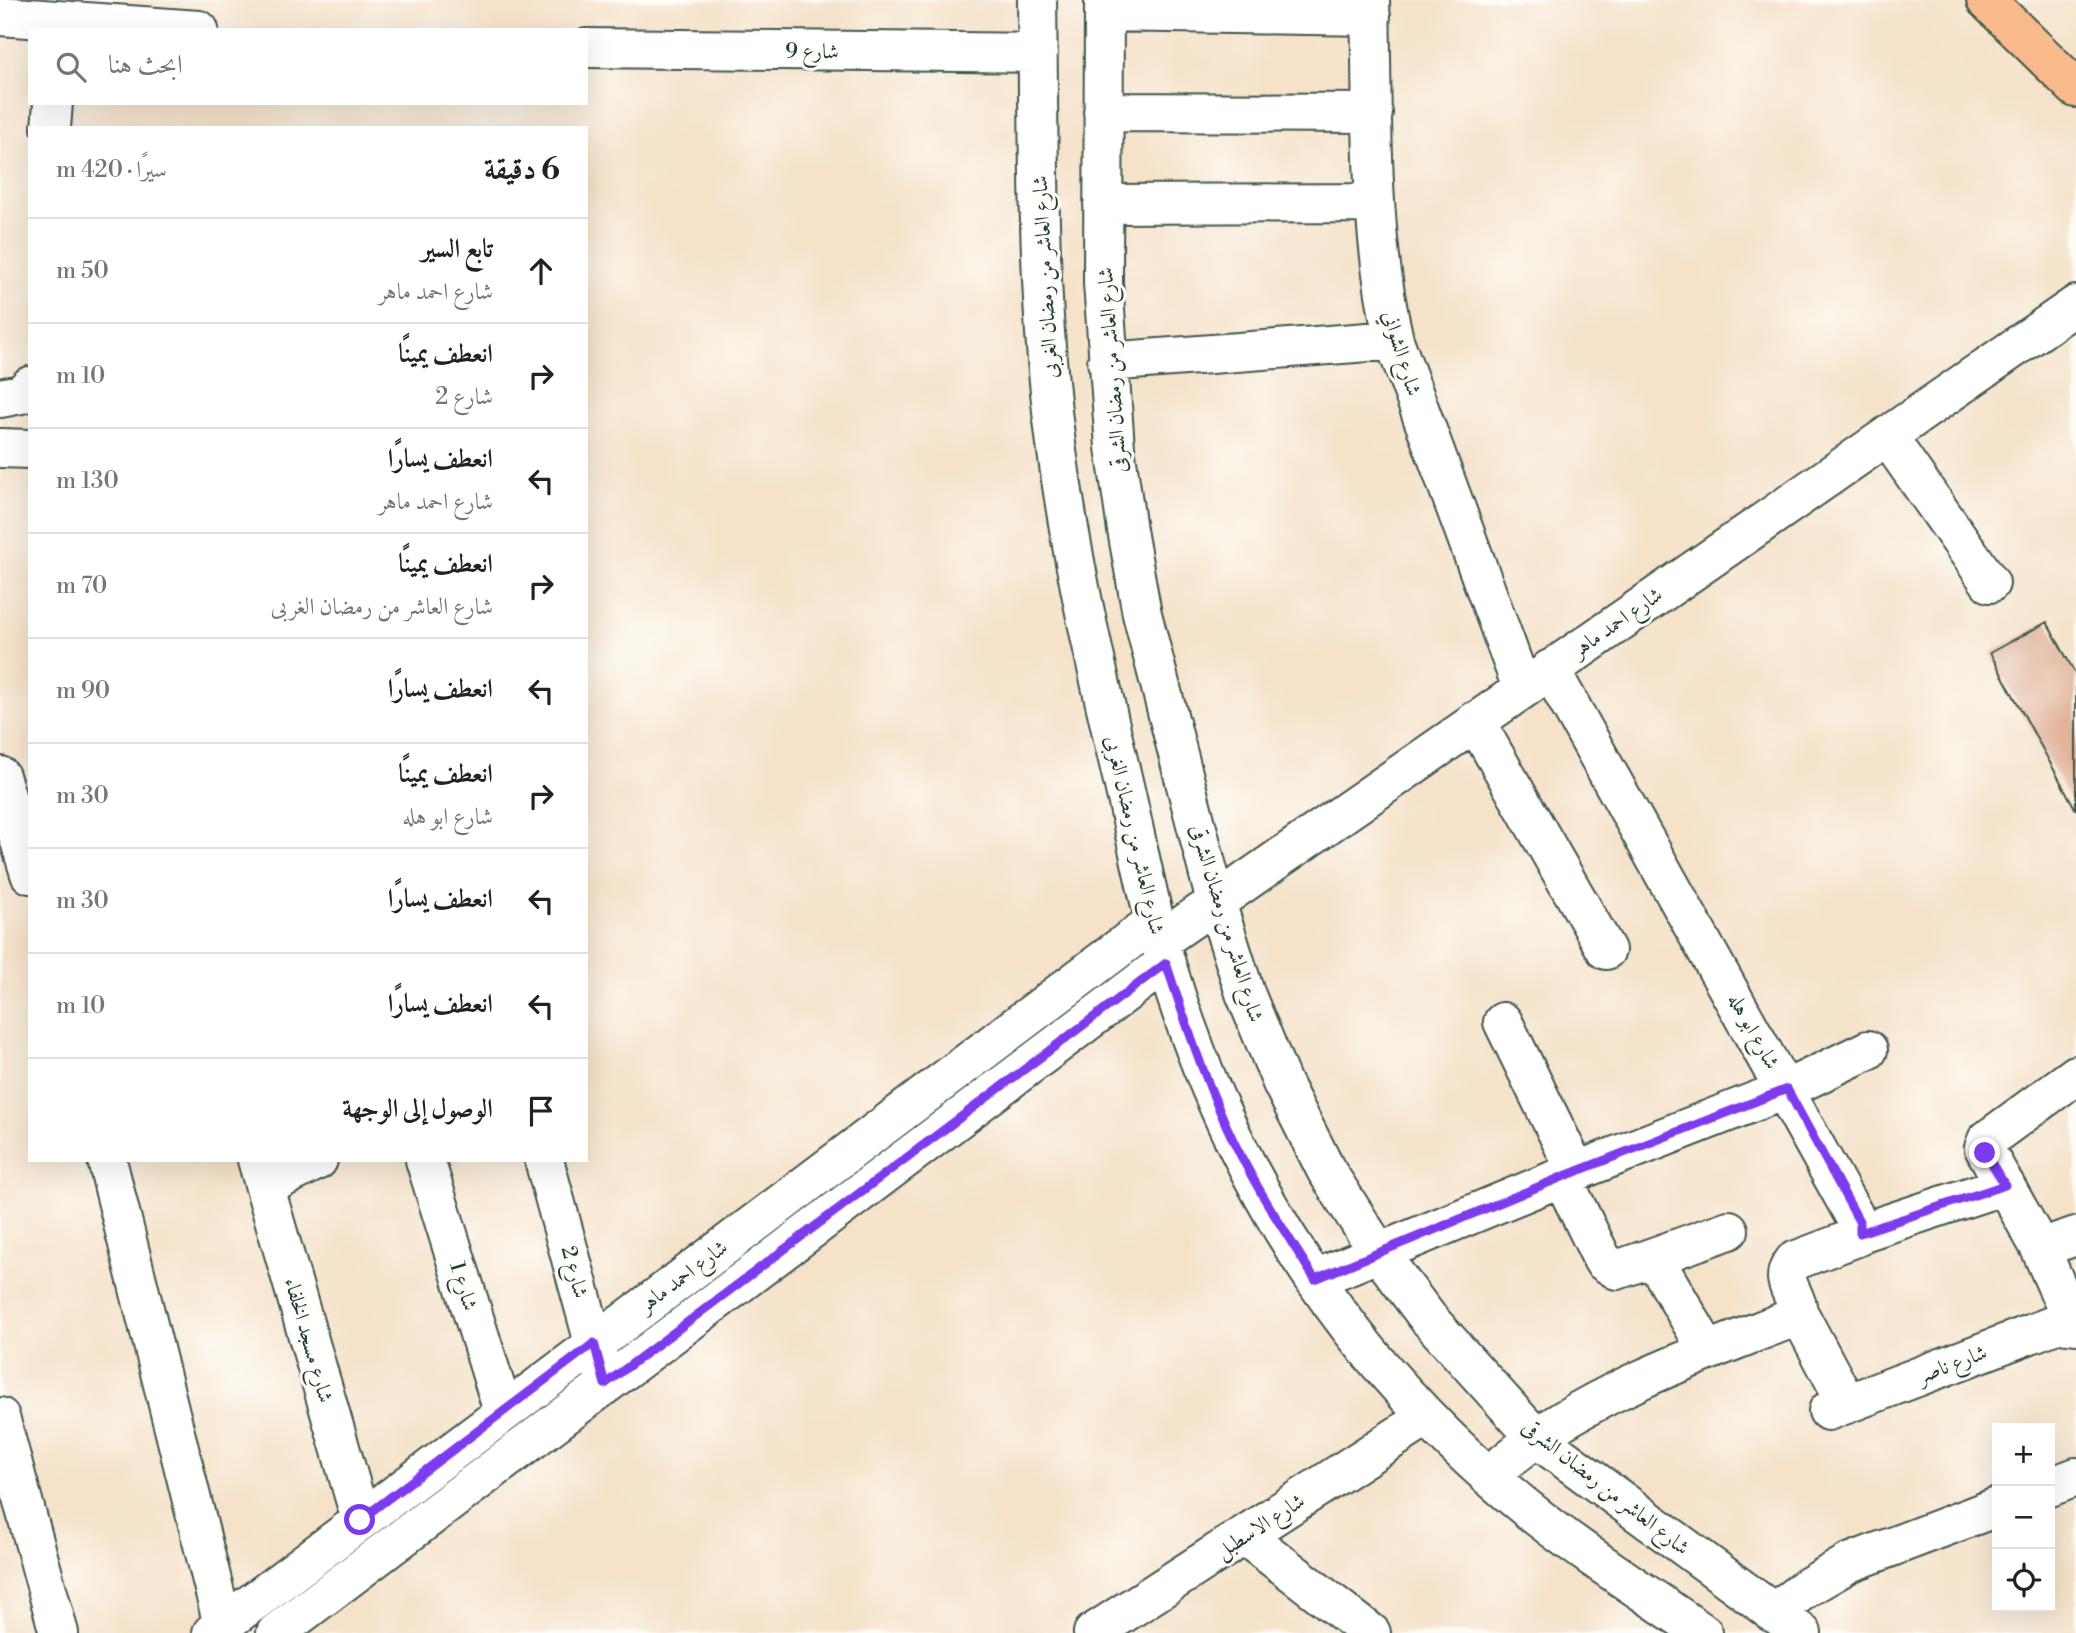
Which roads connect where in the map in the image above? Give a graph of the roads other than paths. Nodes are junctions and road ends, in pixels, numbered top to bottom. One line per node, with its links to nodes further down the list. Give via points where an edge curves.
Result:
1 (1037, 0): 9 (street, شارع العاشر من رمضان الغربى)
2 (1986, 0): 10 (main road)
3 (1104, 6): 4 (street); 12 (street, شارع العاشر من رمضان الشرقى)
4 (1371, 8): 13 (street, شارع الشواني)
5 (0, 16): 6 (street)
6 (57, 25): 7 (street)
7 (142, 28)
8 (588, 48): 9 (street, شارع 9)
9 (1038, 53): 31 (street, شارع العاشر من رمضان الغربى, via 1042,298 1058,465 1087,630)
10 (2069, 72)
11 (53, 105): 14 (street)
12 (1103, 112): 13 (street); 16 (street, شارع العاشر من رمضان الشرقى)
13 (1373, 113): 15 (street, شارع الشواني)
14 (51, 126)
15 (1375, 203): 16 (street); 18 (street, شارع الشواني, via 1380,271)
16 (1103, 204): 19 (street, شارع العاشر من رمضان الشرقى)
17 (2076, 305): 22 (street, شارع احمد ماهر)
18 (1394, 340): 19 (street); 26 (street, شارع الشواني)
19 (1107, 362): 30 (street, شارع العاشر من رمضان الشرقى, via 1142,614)
20 (28, 388): 21 (street)
21 (0, 398)
22 (1887, 436): 25 (street); 26 (street, شارع احمد ماهر)
23 (0, 448): 24 (street)
24 (28, 449)
25 (1990, 583)
26 (1536, 679): 27 (street, شارع احمد ماهر); 36 (street, شارع ابو هله)
27 (1475, 721): 30 (street, شارع احمد ماهر); 32 (street)
28 (0, 776): 29 (street)
29 (28, 867)
30 (1216, 902): 31 (street, شارع احمد ماهر); 48 (street, شارع العاشر من رمضان الشرقى, via 1245,993 1282,1083 1326,1170)
31 (1160, 942): 50 (street, شارع العاشر من رمضان الغربى, via 1193,1046 1227,1127 1268,1205); 53 (street, شارع احمد ماهر); 55 (street, شارع احمد ماهر)
32 (1606, 950)
33 (1503, 1022): 42 (street)
34 (1868, 1050): 36 (street)
35 (2076, 1075): 43 (street, via 1987,1140 1985,1153)
36 (1787, 1089): 42 (street); 45 (street, شارع ابو هله, via 1860,1223)
37 (107, 1162): 68 (street)
38 (309, 1162): 41 (street)
39 (426, 1162): 56 (street, شارع 1)
40 (545, 1162): 53 (street, شارع 2)
41 (261, 1173): 64 (street, شارع مسجد الخلفاء)
42 (1569, 1174): 48 (street); 49 (street, via 1603,1261 1625,1269)
43 (2005, 1185): 45 (street); 47 (street)
44 (1729, 1230): 49 (street)
45 (1860, 1233): 51 (street, via 1794,1261 1788,1268 1787,1285)
46 (2076, 1236): 47 (street)
47 (2040, 1248): 52 (street)
48 (1379, 1253): 50 (street); 59 (street, شارع العاشر من رمضان الشرقى, via 1428,1318)
49 (1654, 1258): 54 (street)
50 (1315, 1279): 57 (street, شارع العاشر من رمضان الغربى, via 1368,1350)
51 (1797, 1310): 52 (street, شارع ناصر, via 1838,1407 2060,1323); 54 (street, via 1790,1319)
52 (2074, 1324)
53 (594, 1343): 55 (street, شارع 2); 56 (street, شارع احمد ماهر)
54 (1708, 1351): 59 (street, via 1614,1394)
55 (605, 1384): 70 (street, شارع احمد ماهر)
56 (503, 1411): 64 (street, شارع احمد ماهر)
57 (1427, 1417): 60 (street, شارع العاشر من رمضان الغربى); 65 (street, شارع الاسطبل)
58 (0, 1418): 69 (street)
59 (1536, 1438): 60 (street); 66 (street, شارع العاشر من رمضان الشرقى)
60 (1488, 1476): 72 (street, شارع العاشر من رمضان الغربى, via 1538,1518)
61 (2076, 1477): 62 (street)
62 (2053, 1486)
63 (1992, 1509): 66 (street, via 1849,1563 1813,1583)
64 (360, 1520): 68 (street, شارع احمد ماهر)
65 (1245, 1536): 67 (street, شارع الاسطبل); 71 (street)
66 (1788, 1623)
67 (1108, 1629)
68 (220, 1630)
69 (59, 1633)
70 (276, 1633)
71 (1371, 1633)
72 (1703, 1633)

